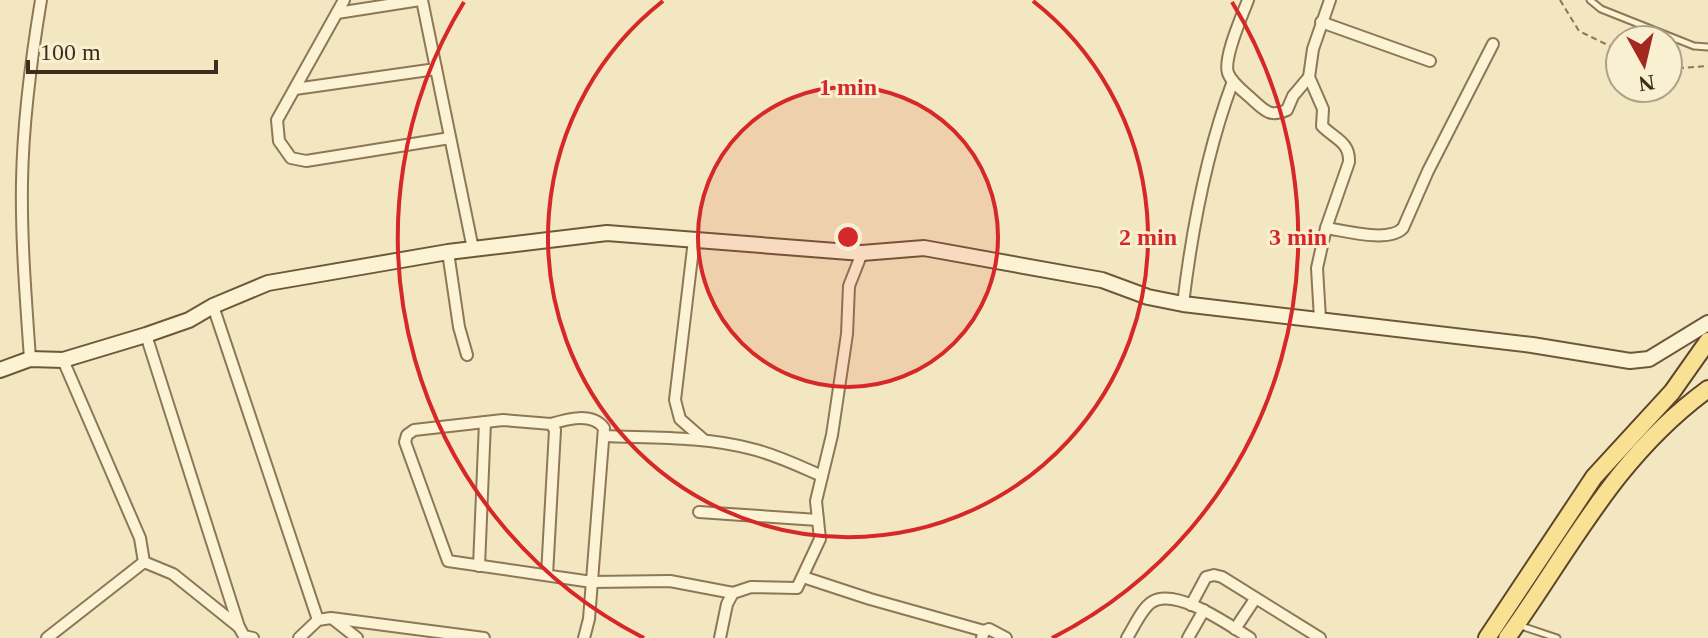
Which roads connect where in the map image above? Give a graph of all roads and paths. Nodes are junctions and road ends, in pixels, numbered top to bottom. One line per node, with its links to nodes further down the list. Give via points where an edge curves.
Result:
1 (41, 0): 33 (street, via 22,181)
2 (344, 0): 8 (street)
3 (421, 0): 8 (street); 16 (street)
4 (1248, 0): 18 (street, via 1229,55 1227,71)
5 (1330, 0): 9 (street)
6 (1560, 0): 10 (path, via 1579,31)
7 (1590, 0): 12 (lane, via 1601,9)
8 (337, 13): 19 (street)
9 (1321, 22): 13 (street); 17 (street)
10 (1604, 43)
11 (1493, 44): 21 (street, via 1403,228 1383,236)
12 (1708, 47)
13 (1430, 61)
14 (1708, 66): 15 (path)
15 (1684, 68)
16 (436, 69): 19 (street); 20 (street)
17 (1309, 77): 18 (street, via 1287,110 1277,115 1267,113); 21 (street, via 1323,109 1322,126 1349,152)
18 (1233, 81): 26 (street, via 1216,127)
19 (295, 89): 20 (street, via 277,120 279,141 291,158 306,161)
20 (450, 138): 23 (street)
21 (1326, 228): 28 (street, via 1317,268)
22 (694, 240): 23 (street, via 607,233); 25 (street); 40 (street, via 675,400 680,419)
23 (473, 249): 24 (street)
24 (448, 252): 27 (street, via 268,283); 32 (street)
25 (862, 253): 26 (street, via 924,248 1102,280); 41 (street, via 849,286 839,392)
26 (1183, 304): 28 (street)
27 (213, 306): 30 (street); 54 (street)
28 (1320, 319): 29 (street, via 1630,361 1649,359)
29 (1708, 323)
30 (146, 335): 34 (street); 58 (street)
31 (1708, 341): 70 (main road, via 1672,392 1594,477)
32 (467, 355)
33 (30, 359): 34 (street); 35 (street)
34 (63, 360): 44 (street, via 140,538)
35 (0, 370)
36 (1708, 389): 56 (main road, via 1652,437 1607,488)
37 (485, 422): 38 (street); 45 (street); 45 (street, via 414,430 405,442 448,561)
38 (551, 424): 39 (street, via 594,420 601,423); 46 (street, via 555,430)
39 (604, 436): 40 (street); 48 (street)
40 (704, 440): 41 (street, via 751,449)
41 (822, 476): 43 (street)
42 (699, 512): 43 (street)
43 (818, 520): 47 (street, via 820,539)
44 (144, 562): 58 (street, via 173,574); 59 (street)
45 (479, 566): 46 (street)
46 (547, 575): 48 (street)
47 (803, 577): 49 (street, via 797,588 751,587); 57 (street)
48 (592, 582): 49 (street, via 670,581); 63 (street)
49 (733, 593): 64 (street)
50 (1255, 599): 51 (street, via 1214,575 1206,577); 55 (street); 69 (street)
51 (1191, 605): 52 (street); 66 (street, via 1157,599)
52 (1204, 610): 55 (street); 67 (street)
53 (331, 618): 54 (street); 61 (street); 62 (street)
54 (318, 620): 60 (street)
55 (1235, 629): 68 (street)
56 (1512, 631): 71 (lane)
57 (983, 634): 65 (street, via 989,629)
58 (245, 635)
59 (49, 638)
60 (299, 638)
61 (357, 638)
62 (484, 638)
63 (584, 638)
64 (720, 638)
65 (1006, 638)
66 (1127, 638)
67 (1188, 638)
68 (1250, 638)
69 (1320, 638)
70 (1487, 638)
71 (1557, 638)

